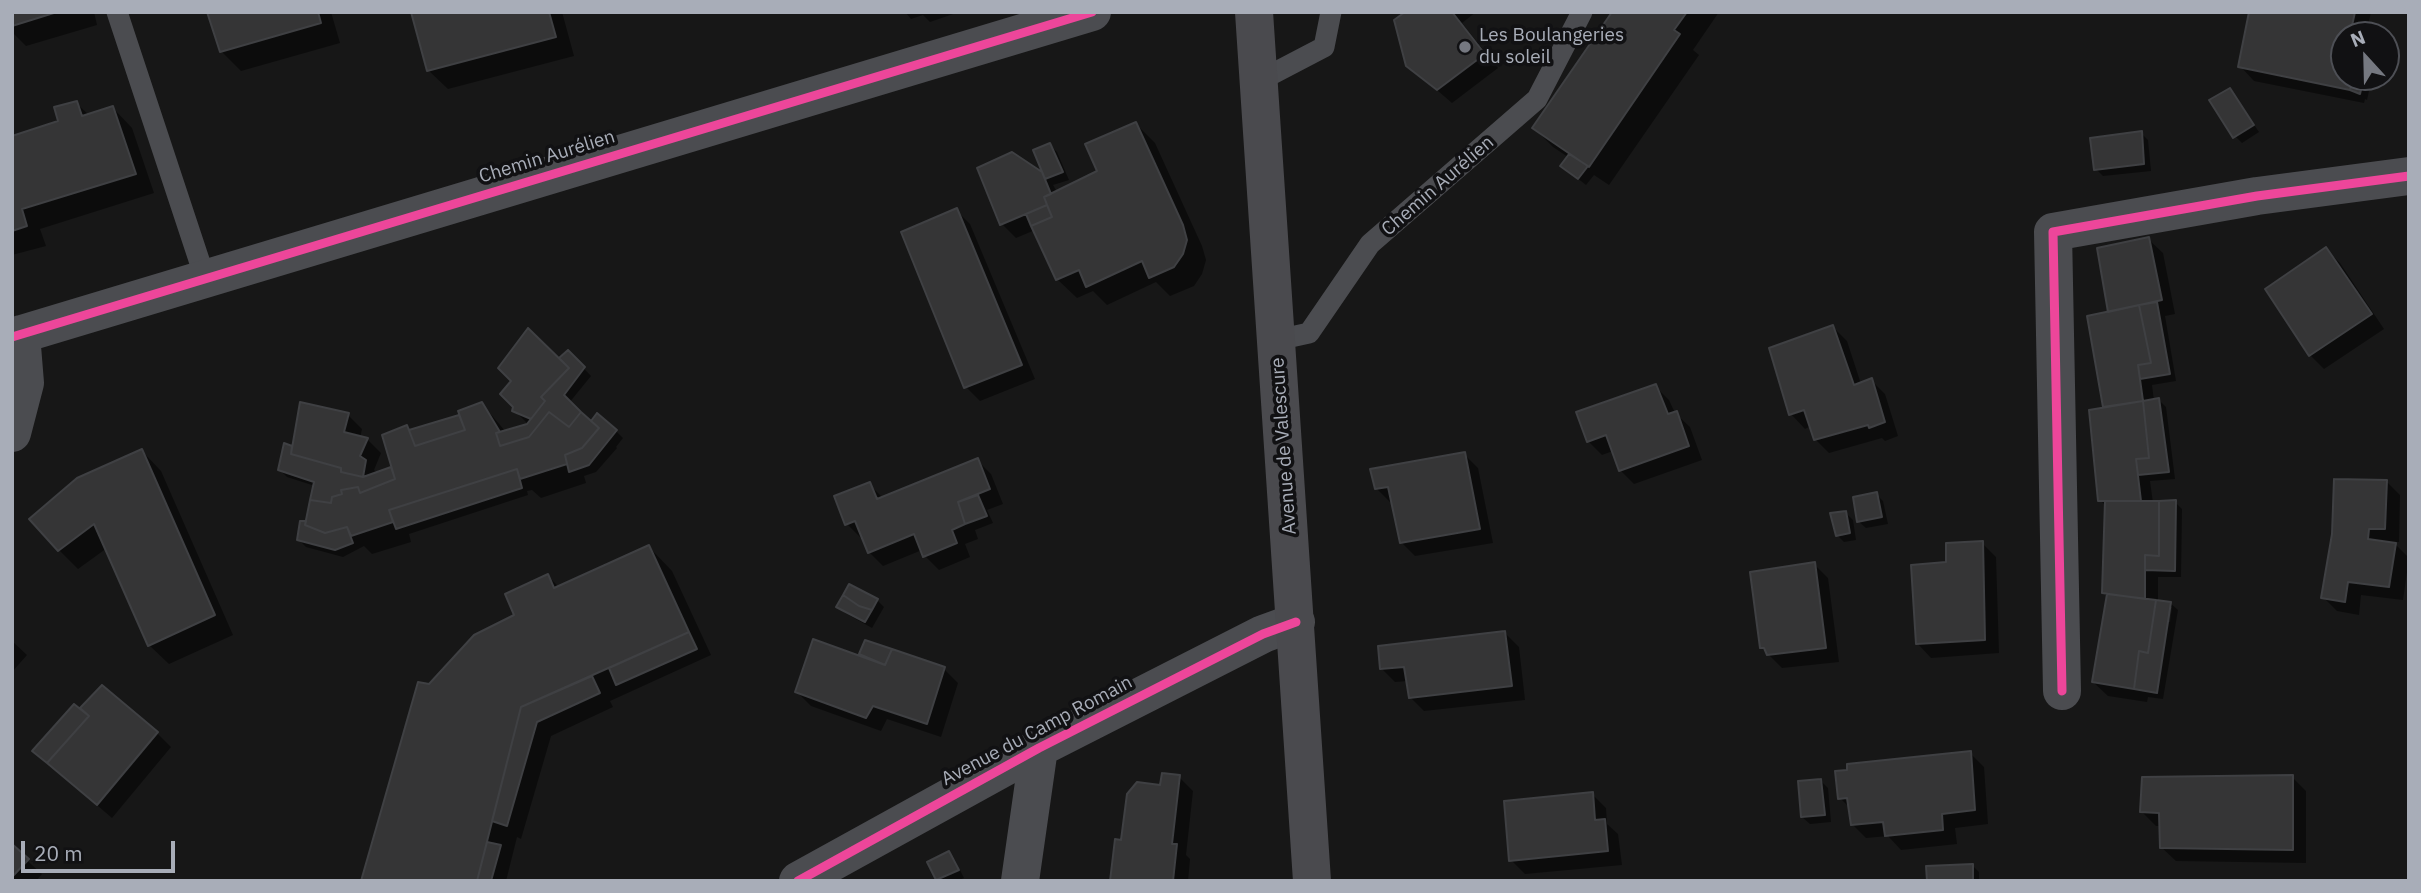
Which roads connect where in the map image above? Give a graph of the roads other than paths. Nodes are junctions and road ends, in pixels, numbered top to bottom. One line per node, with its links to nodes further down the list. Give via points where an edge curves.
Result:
1 (117, 12): 8 (lane)
2 (1092, 12): 8 (street, Chemin Aurélien)
3 (1254, 12): 6 (main road, Avenue de Valescure)
4 (1331, 12): 6 (lane, via 1324,47)
5 (1583, 12): 10 (lane, Chemin Aurélien, via 1538,99 1370,244 1309,333)
6 (1257, 82): 10 (main road, Avenue de Valescure)
7 (2409, 176): 13 (street, via 2257,196 2053,232)
8 (205, 278): 9 (street, Chemin Aurélien)
9 (17, 336): 11 (street, via 25,383)
10 (1277, 340): 12 (main road, Avenue de Valescure)
11 (12, 433)
12 (1296, 622): 14 (street, Avenue du Camp Romain); 17 (main road, Avenue de Valescure)
13 (2062, 691)
14 (1039, 748): 15 (street, Avenue du Camp Romain); 16 (street)
15 (798, 881)
16 (1020, 881)
17 (1312, 881)

